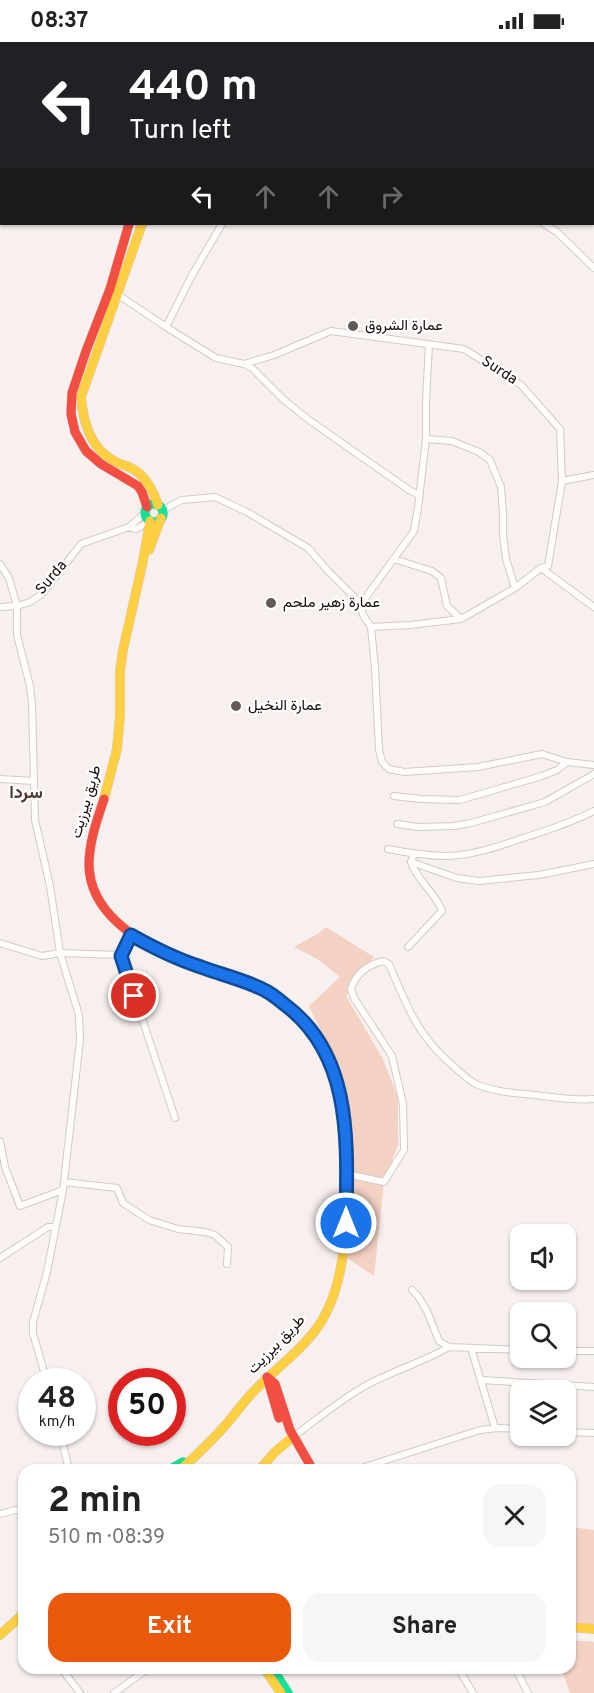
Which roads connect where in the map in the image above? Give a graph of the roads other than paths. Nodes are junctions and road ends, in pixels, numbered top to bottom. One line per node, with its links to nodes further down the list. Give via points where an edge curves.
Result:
1 (129, 225): 6 (main road)
2 (142, 225): 6 (main road)
3 (221, 225): 7 (street)
4 (545, 225): 5 (street)
5 (594, 268)
6 (113, 291): 7 (street, Surda); 14 (main road, via 81,397 82,415 99,450 140,475 150,485); 15 (main road, via 86,351 72,393 71,414 86,452 138,486)
7 (166, 327): 9 (street, Surda, via 216,358)
8 (429, 344): 9 (street, Surda, via 331,330); 10 (street); 12 (street, Surda, via 464,350 521,385 560,429)
9 (244, 364): 13 (street, via 309,420)
10 (426, 439): 13 (street); 22 (street, via 452,441 490,460 501,487 506,559)
11 (594, 475): 12 (street)
12 (562, 481): 21 (street, Surda, via 548,566)
13 (419, 495): 18 (street, via 414,531)
14 (161, 511): 15 (main road, via 150,504); 15 (main road, via 156,522); 19 (main road); 23 (street, via 182,500 214,497 247,512 308,548)
15 (147, 514): 16 (street, Surda); 17 (main road)
16 (132, 528): 17 (street); 24 (street, Surda, via 81,544 42,594)
17 (146, 542): 19 (main road)
18 (393, 559): 23 (street); 27 (street, via 432,571 441,578 447,606)
19 (143, 563): 41 (main road, طريق بيرزيت, via 120,665 117,747 88,863 100,902)
20 (0, 564): 24 (street, Surda, via 9,578)
21 (542, 568): 22 (street); 26 (street)
22 (515, 588): 27 (street)
23 (361, 604): 28 (street)
24 (17, 606): 25 (street, Surda); 33 (street, via 17,635 30,686)
25 (0, 607)
26 (594, 607)
27 (461, 619): 28 (street)
28 (371, 627): 29 (street, via 379,750 389,769 404,772 478,767 542,754)
29 (567, 762): 30 (street); 34 (street, via 542,776 460,800)
30 (594, 765)
31 (594, 774): 36 (street, via 545,802 471,823 418,827)
32 (0, 779): 33 (street)
33 (34, 781): 44 (street, via 35,820)
34 (394, 796)
35 (594, 811): 38 (street, via 571,823 482,851 447,856)
36 (397, 824)
37 (388, 849): 38 (street)
38 (414, 854): 39 (street)
39 (411, 862): 40 (street, via 457,878 479,881); 43 (street, via 442,911)
40 (594, 864)
41 (131, 935): 45 (street); 49 (main road, طريق بيرزيت, via 175,958 267,991 309,1026 332,1067 341,1097)
42 (0, 943): 44 (street, via 42,956)
43 (408, 947)
44 (60, 953): 45 (street); 50 (street, via 79,1015 80,1032)
45 (121, 956): 47 (street)
46 (594, 1099): 49 (street, via 487,1088 466,1078 424,1037 408,1011 389,964 373,963 354,979 351,989 392,1056 403,1104 404,1150 384,1182)
47 (174, 1118)
48 (0, 1141): 51 (street, via 20,1206)
49 (347, 1174): 62 (main road, طريق بيرزيت, via 344,1250 330,1302 310,1336)
50 (64, 1182): 51 (street); 54 (street, via 117,1188 123,1203 149,1220 215,1235 228,1247)
51 (63, 1190): 52 (street)
52 (55, 1227): 53 (street, via 48,1227); 61 (street, via 33,1322)
53 (0, 1258)
54 (227, 1264)
55 (412, 1290): 56 (street, via 427,1311 438,1341)
56 (449, 1347): 57 (street); 69 (street, via 364,1386)
57 (471, 1348): 58 (street); 63 (street)
58 (510, 1350)
59 (576, 1351): 60 (street)
60 (594, 1351)
61 (43, 1368)
62 (267, 1377): 69 (main road); 71 (main road, طريق بيرزيت)
63 (481, 1380): 64 (street); 65 (street)
64 (594, 1388)
65 (495, 1428): 66 (street); 78 (street)
66 (510, 1429)
67 (576, 1432): 68 (street)
68 (594, 1433)
69 (291, 1438): 75 (main road); 76 (main road); 77 (main road)
70 (63, 1446): 72 (street)
71 (194, 1457): 73 (main road); 74 (main road, طريق بيرزيت)
72 (68, 1464)
73 (181, 1464)
74 (186, 1464)
75 (264, 1464)
76 (303, 1464)
77 (309, 1464)
78 (374, 1464)
79 (18, 1510): 80 (street)
80 (0, 1514)
81 (18, 1620): 86 (main road)
82 (576, 1628): 83 (main road)
83 (594, 1629)
84 (576, 1633): 85 (main road)
85 (594, 1634)
86 (0, 1635)
87 (66, 1674): 94 (street)
88 (141, 1674): 95 (street)
89 (269, 1674): 93 (main road)
90 (275, 1674): 93 (main road)
91 (462, 1674): 96 (street)
92 (517, 1674): 97 (street)
93 (283, 1692)
94 (80, 1693)
95 (114, 1693)
96 (473, 1693)
97 (528, 1693)

